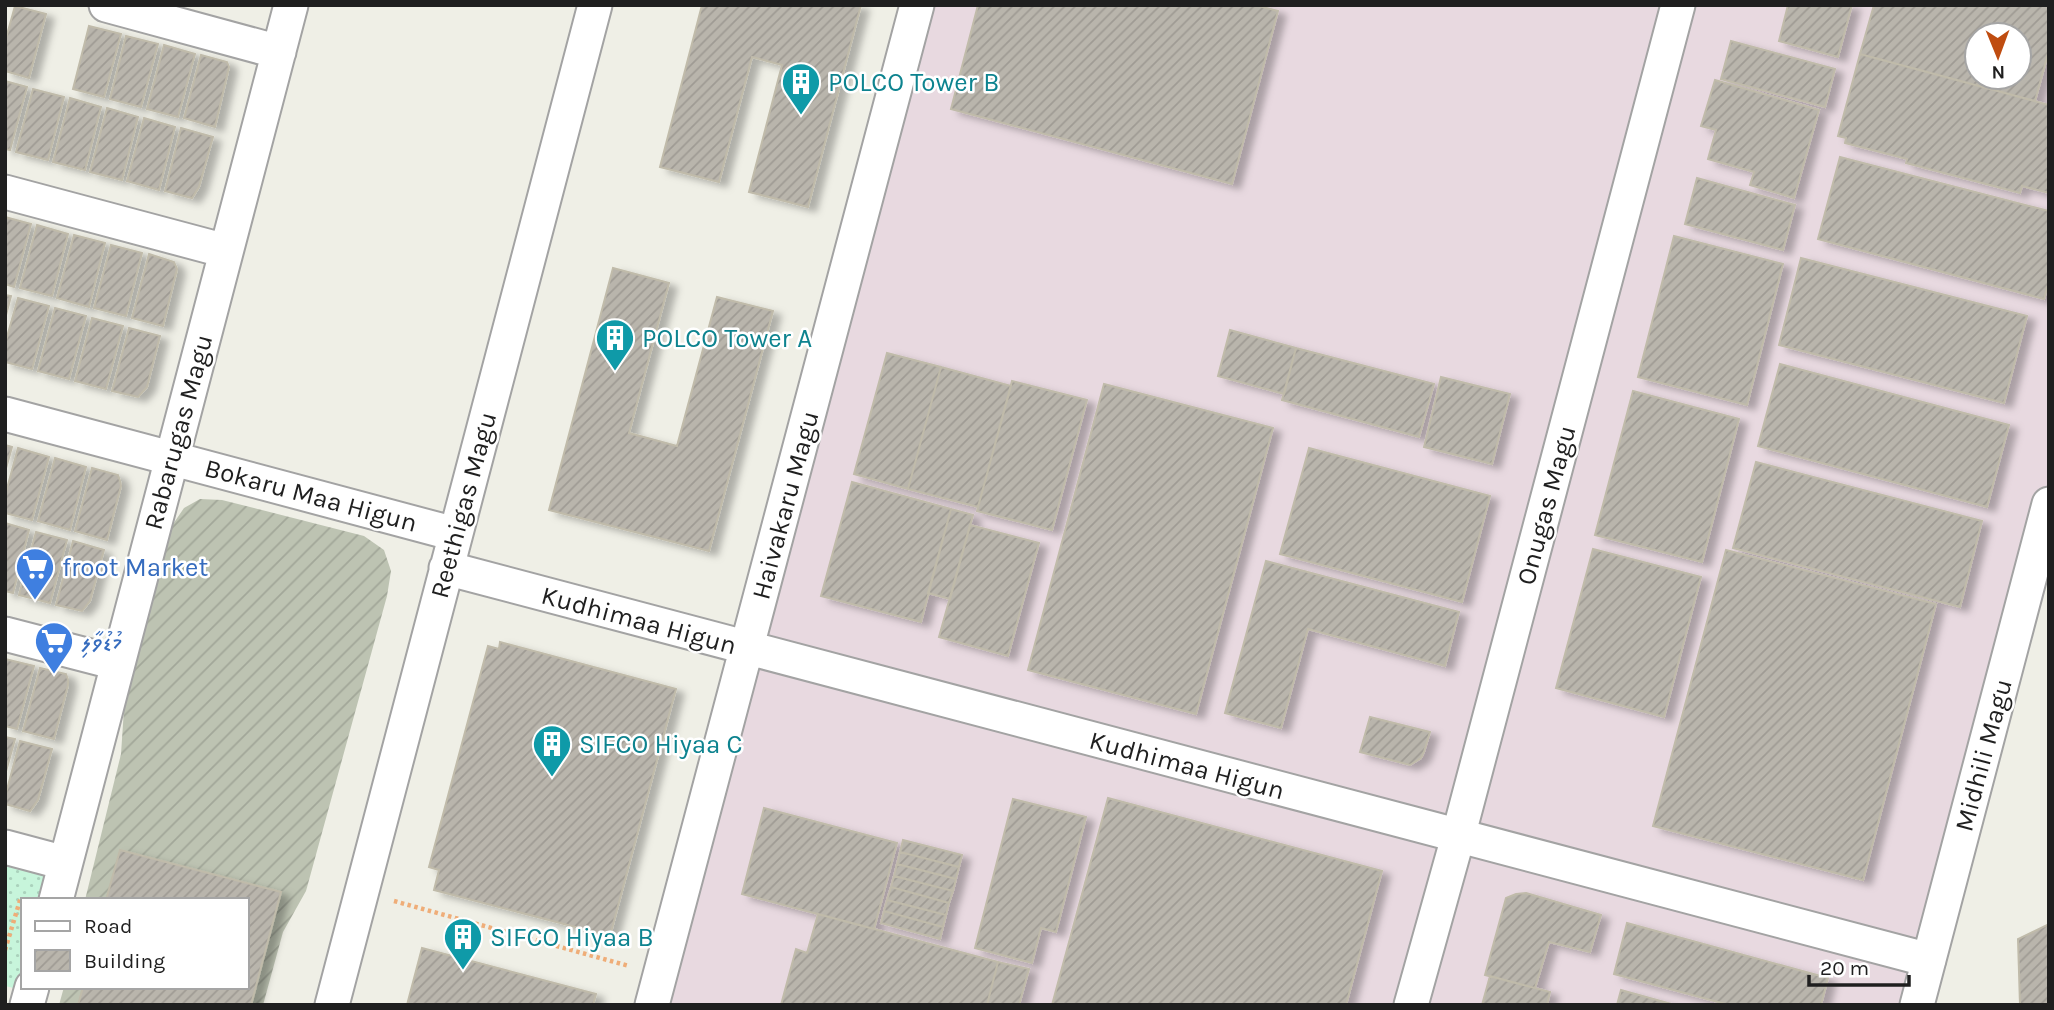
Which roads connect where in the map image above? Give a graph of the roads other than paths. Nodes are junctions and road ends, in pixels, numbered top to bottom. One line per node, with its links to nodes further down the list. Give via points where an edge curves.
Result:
1 (106, 5): 6 (street)
2 (291, 5): 6 (street, Rabarugas Magu)
3 (595, 5): 12 (street, Reethigas Magu)
4 (918, 5): 15 (street, Haivakaru Magu)
5 (1678, 5): 17 (street, Onugas Magu)
6 (279, 51): 8 (street, Rabarugas Magu)
7 (5, 192): 8 (street)
8 (226, 251): 10 (street, Rabarugas Magu)
9 (5, 414): 10 (street, Bokaru Maa Higun)
10 (172, 458): 12 (street, Bokaru Maa Higun); 16 (street, Rabarugas Magu)
11 (2049, 504): 21 (street, Midhili Magu)
12 (455, 534): 13 (street, Reethigas Magu)
13 (446, 568): 15 (street, Kudhimaa Higun); 23 (street, Reethigas Magu)
14 (5, 634): 16 (street)
15 (747, 649): 17 (street, Kudhimaa Higun); 22 (street, Haivakaru Magu)
16 (117, 663): 19 (street, Rabarugas Magu)
17 (1458, 837): 21 (street, Kudhimaa Higun); 24 (street, Onugas Magu)
18 (19, 851): 19 (street)
19 (65, 863): 20 (street, Rabarugas Magu)
20 (56, 898)
21 (1929, 960): 25 (street, Midhili Magu)
22 (656, 990)
23 (332, 1005)
24 (1411, 1005)
25 (1917, 1005)

